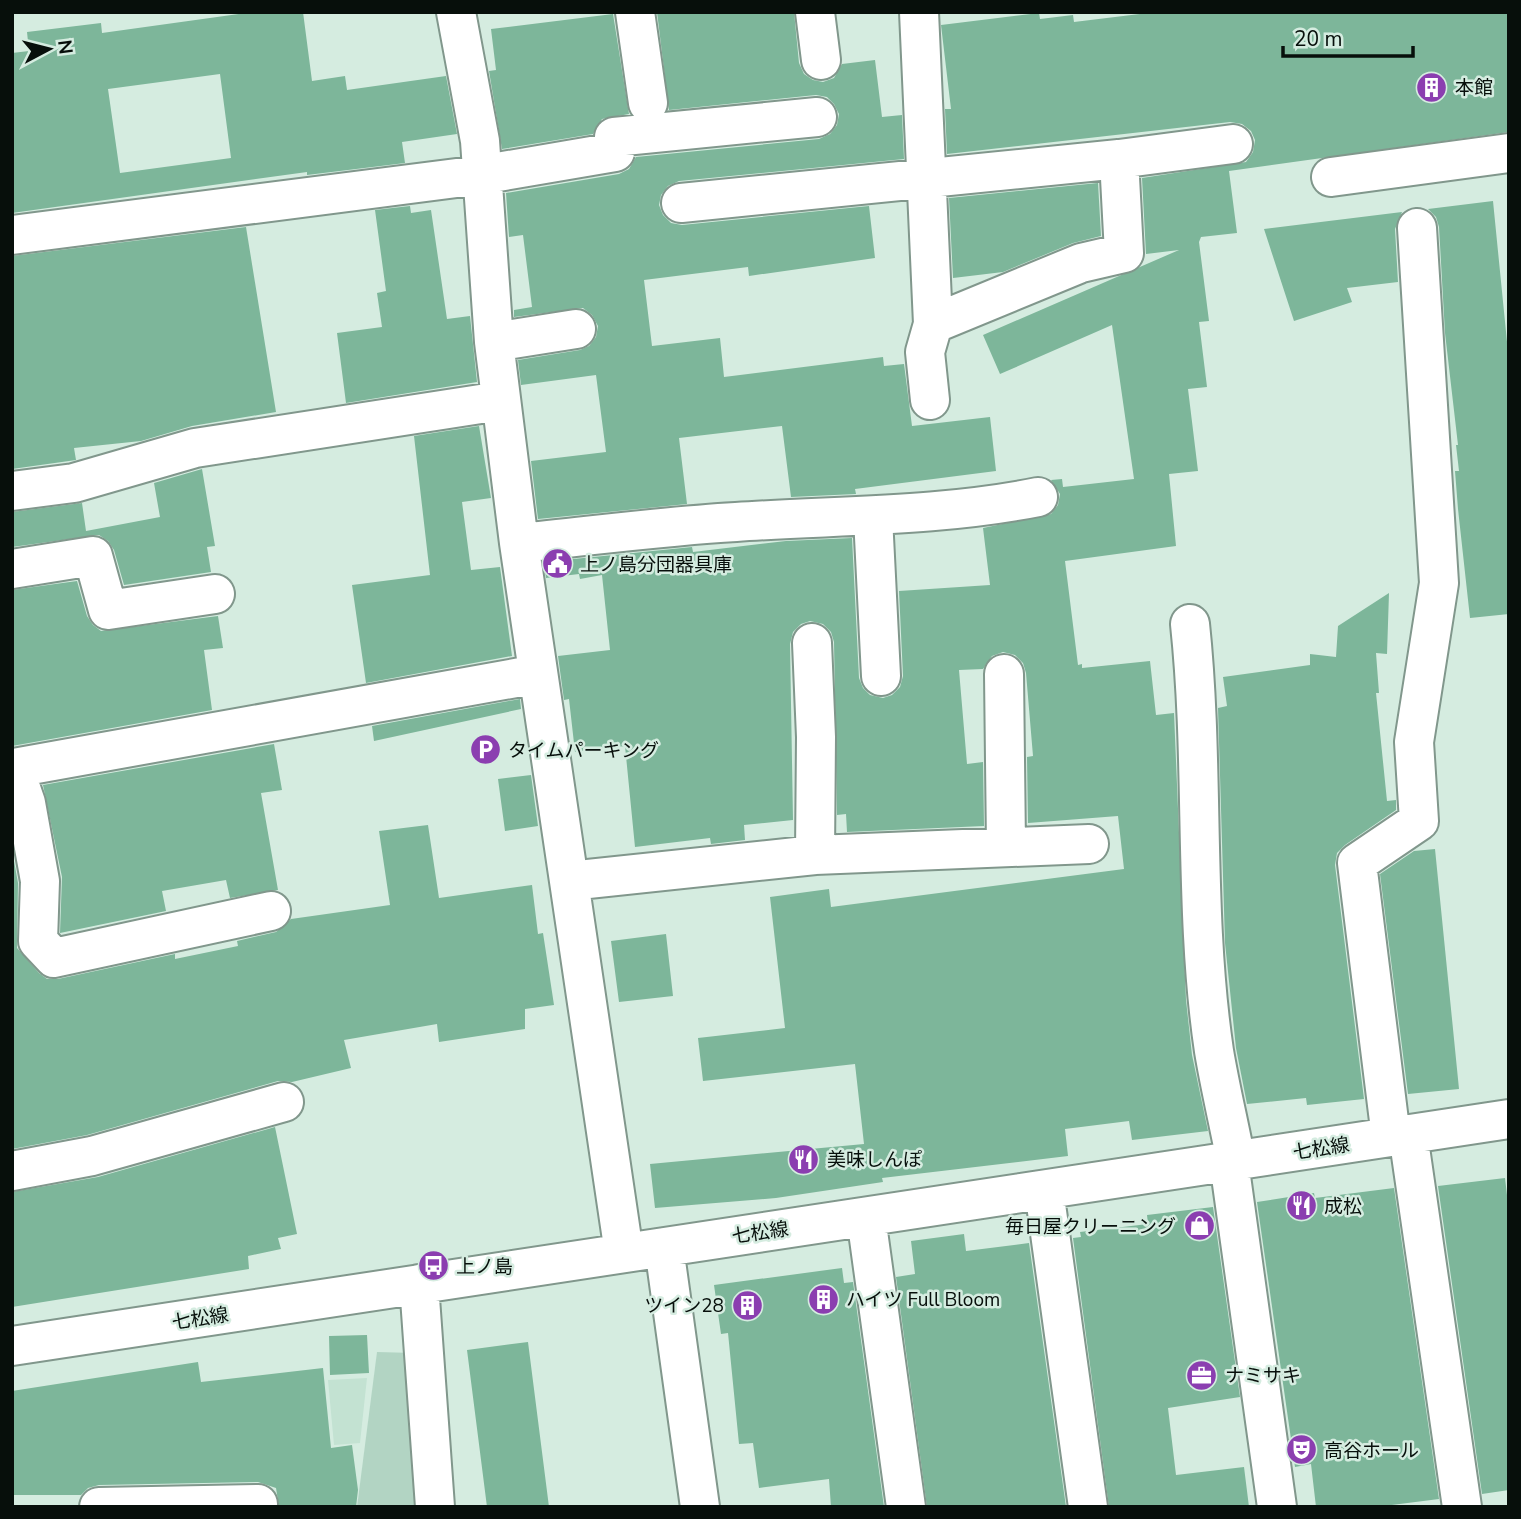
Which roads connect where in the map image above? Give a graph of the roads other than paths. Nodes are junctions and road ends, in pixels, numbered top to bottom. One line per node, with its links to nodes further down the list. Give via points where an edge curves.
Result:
1 (456, 12): 11 (street, via 475,104)
2 (635, 12): 6 (street)
3 (815, 12): 5 (street)
4 (919, 12): 12 (street)
5 (821, 60)
6 (648, 103)
7 (817, 117): 11 (street, via 614,136 615,152)
8 (1233, 144): 10 (street)
9 (1509, 153): 13 (street)
10 (1119, 159): 12 (street); 17 (street, via 1124,253 1081,262)
11 (480, 175): 16 (street); 19 (street)
12 (926, 177): 14 (street); 17 (street)
13 (1331, 177)
14 (681, 203)
15 (1418, 228): 42 (street, via 1439,583 1414,742 1419,821 1357,863)
16 (12, 235)
17 (933, 324): 20 (street, via 925,352)
18 (576, 329): 19 (street)
19 (494, 342): 21 (street)
20 (930, 400)
21 (500, 401): 22 (street, via 195,448 74,484); 25 (street)
22 (12, 491)
23 (1038, 497): 24 (street)
24 (873, 517): 25 (street, via 736,522); 32 (street)
25 (519, 543): 30 (street)
26 (12, 569): 27 (street, via 93,556 108,610)
27 (215, 594)
28 (1190, 624): 43 (street, via 1214,1050)
29 (813, 643): 36 (street)
30 (538, 674): 33 (street); 37 (street)
31 (1004, 674): 35 (street)
32 (881, 676)
33 (13, 766): 38 (street, via 26,803)
34 (1089, 844): 35 (street)
35 (1006, 846): 36 (street)
36 (815, 855): 37 (street)
37 (569, 881): 48 (street)
38 (26, 885): 39 (street, via 38,941 54,958)
39 (271, 911)
40 (284, 1102): 44 (street, via 92,1156)
41 (1509, 1119): 42 (street, 七松線)
42 (1399, 1135): 43 (street, 七松線); 58 (street)
43 (1233, 1161): 45 (street, 七松線); 57 (street)
44 (12, 1171)
45 (1044, 1190): 46 (street, 七松線); 56 (street)
46 (866, 1217): 47 (street, 七松線); 55 (street)
47 (664, 1247): 48 (street, 七松線); 54 (street)
48 (624, 1253): 49 (street, 七松線)
49 (419, 1284): 50 (street, 七松線); 53 (street)
50 (12, 1346)
51 (258, 1504): 52 (street)
52 (99, 1507)
53 (435, 1507)
54 (701, 1507)
55 (906, 1507)
56 (1088, 1507)
57 (1277, 1507)
58 (1462, 1507)

